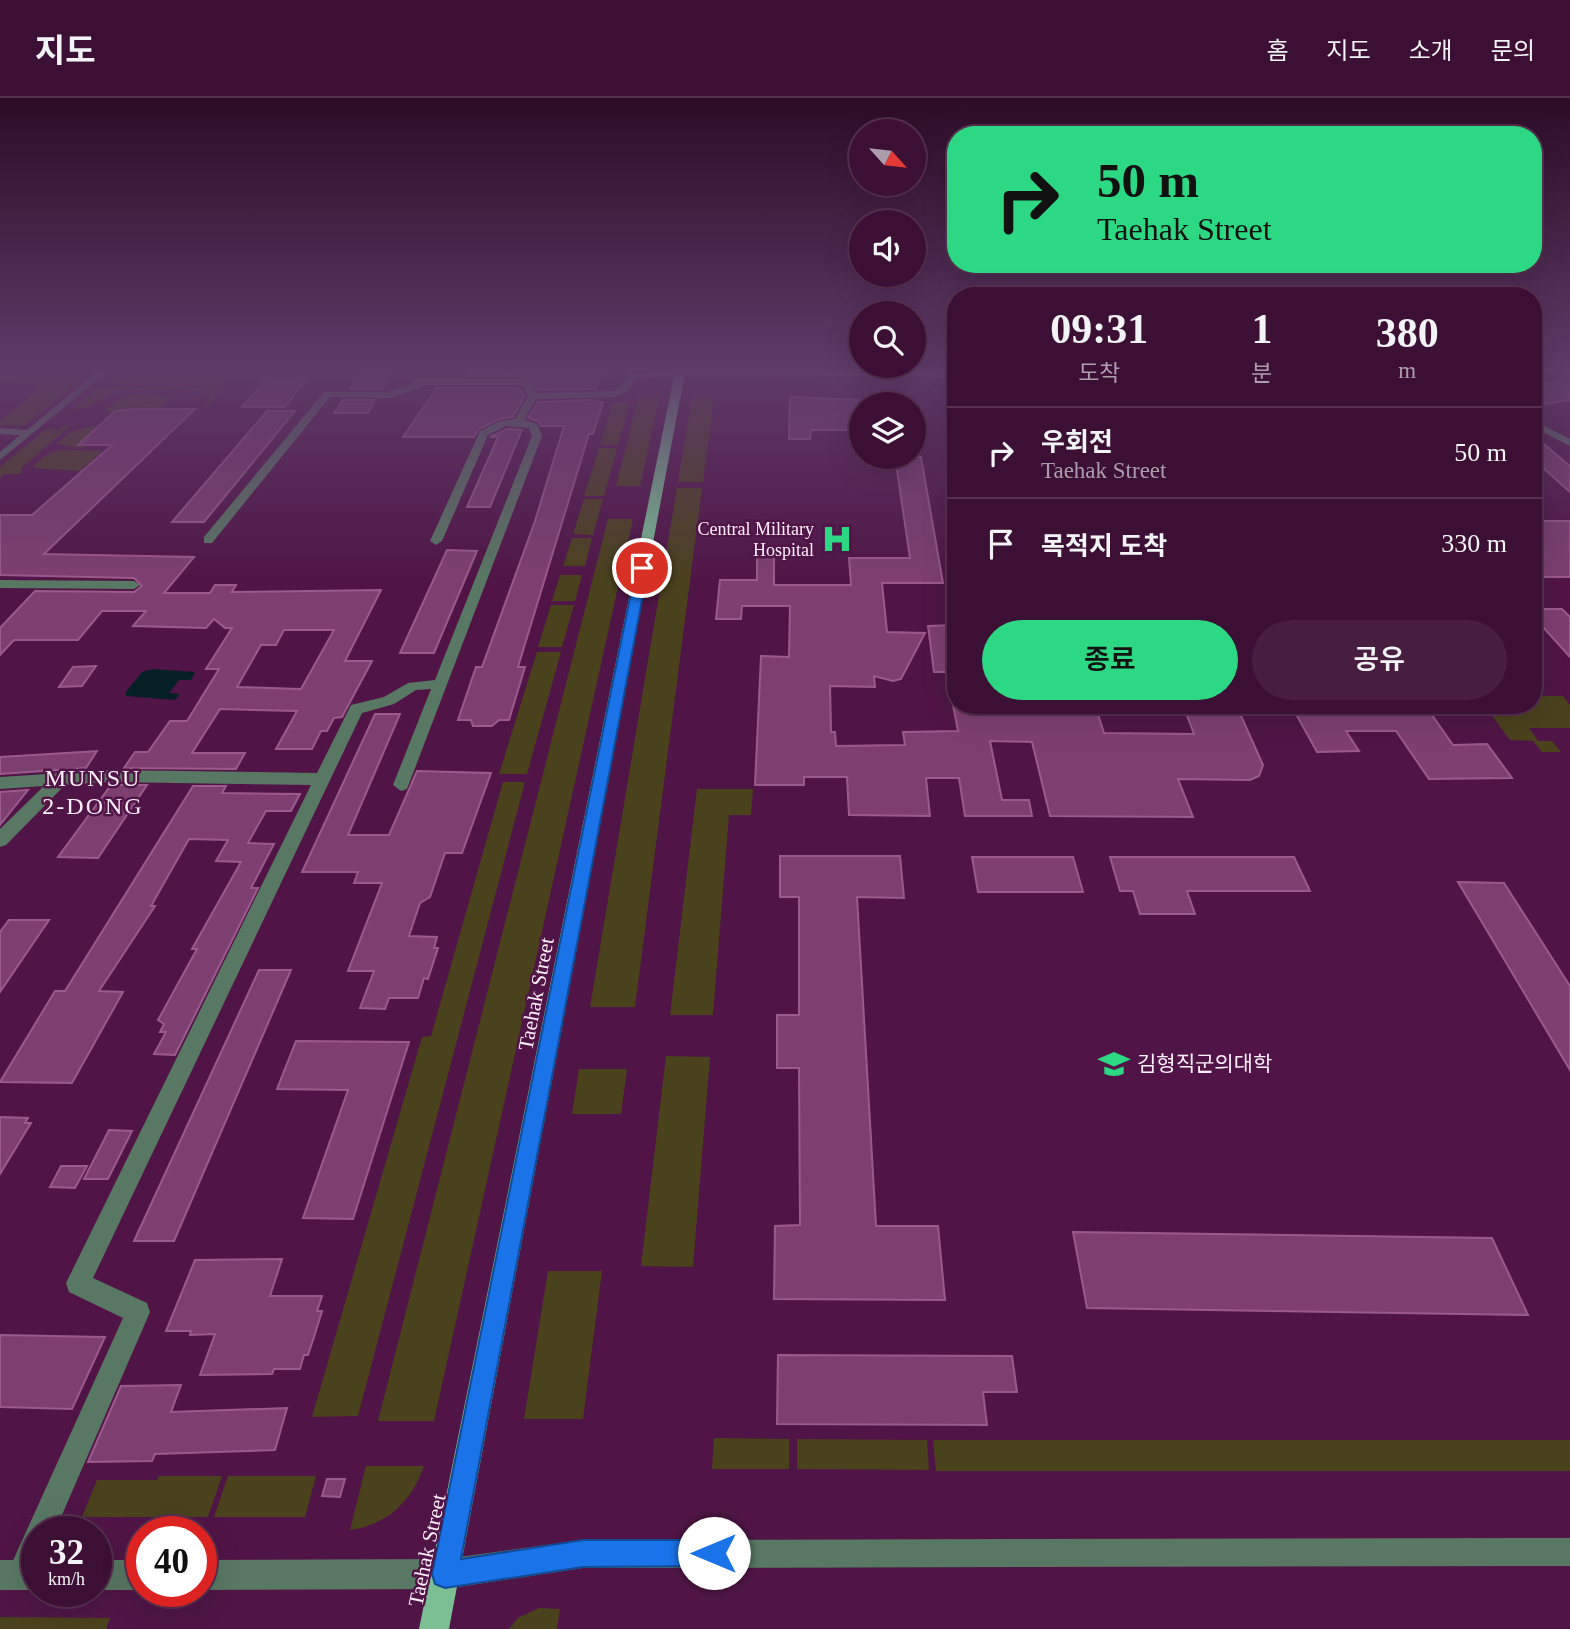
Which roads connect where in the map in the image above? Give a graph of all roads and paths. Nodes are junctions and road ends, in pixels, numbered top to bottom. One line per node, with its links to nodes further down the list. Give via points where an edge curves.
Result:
1 (23, 438): 6 (street)
2 (291, 438): 7 (street)
3 (482, 438): 8 (street)
4 (536, 438): 11 (street)
5 (668, 438): 19 (main road, Taehak Street)
6 (0, 457)
7 (208, 540)
8 (436, 541)
9 (0, 584): 10 (street)
10 (134, 585)
11 (440, 684): 13 (street, via 413,686 389,701 356,709); 15 (street)
12 (61, 779): 13 (street); 14 (street); 16 (street)
13 (321, 779): 17 (street, via 78,1283 138,1312)
14 (0, 783)
15 (401, 785)
16 (0, 840)
17 (48, 1516)
18 (1570, 1552): 19 (street, via 583,1553)
19 (445, 1574): 20 (street); 21 (main road, Taehak Street)
20 (217, 1575)
21 (434, 1629)

